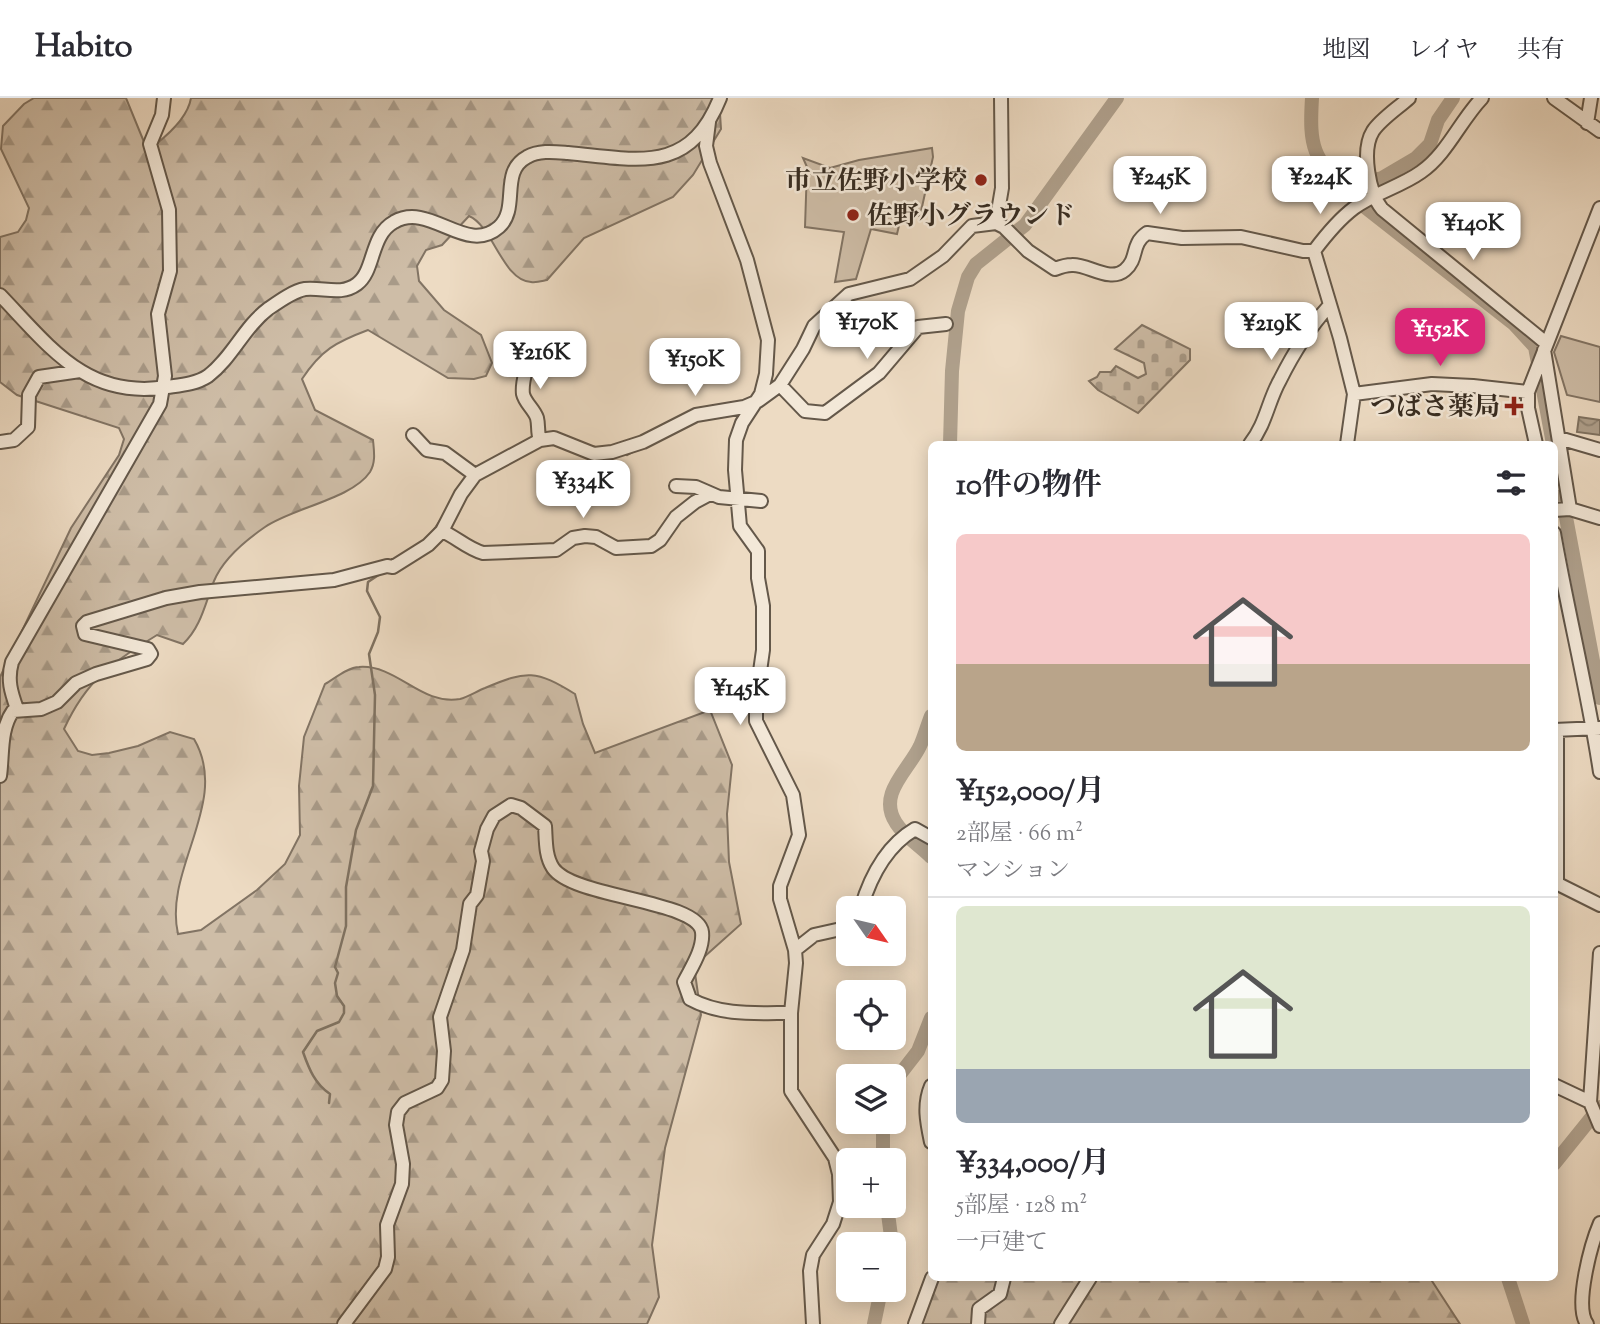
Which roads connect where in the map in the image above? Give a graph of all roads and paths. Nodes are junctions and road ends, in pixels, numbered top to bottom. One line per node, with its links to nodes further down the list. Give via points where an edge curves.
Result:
1 (164, 98): 22 (street, via 150,144 169,209 170,271 158,314)
2 (720, 98): 8 (street)
3 (1001, 98): 13 (street)
4 (1409, 98): 11 (street, via 1373,131 1367,144)
5 (1482, 98): 11 (street, via 1420,173)
6 (1554, 98): 9 (street)
7 (1591, 98): 9 (street)
8 (709, 122): 22 (street, via 685,147 655,159 553,152 525,158 511,178 506,217 492,232 465,235 419,216 393,222 377,240 359,283 337,291 296,292 261,316 205,378); 25 (street, via 706,146 710,163 747,260 768,340 766,374)
9 (1587, 123): 10 (street)
10 (1600, 131)
11 (1371, 194): 14 (street, via 1332,228); 19 (street, via 1382,209)
12 (1600, 208): 19 (street)
13 (1000, 225): 14 (street, via 1055,269 1073,265 1113,275 1124,271 1138,239 1147,233 1182,238 1241,237); 21 (street, via 972,226 943,256 910,279 849,294 814,326)
14 (1314, 251): 16 (street)
15 (0, 295): 20 (street, via 49,348)
16 (1329, 306): 24 (street); 29 (street, via 1279,381)
17 (946, 324): 21 (street, via 918,327 880,373 825,413 805,411)
18 (536, 340): 27 (street, via 523,390 538,420)
19 (1545, 346): 23 (street); 28 (street)
20 (80, 370): 22 (street, via 129,390); 32 (street, via 40,377 29,395 28,428 14,440)
21 (780, 385): 25 (street)
22 (163, 387): 44 (street, via 160,404 12,662 9,685)
23 (1528, 392): 24 (street, via 1432,384); 31 (street)
24 (1354, 394): 30 (street)
25 (758, 401): 27 (street, via 695,415 612,452 594,454); 37 (street, via 736,440)
26 (413, 435): 34 (street, via 427,450 445,453)
27 (539, 437): 34 (street)
28 (1559, 438): 33 (street); 39 (street)
29 (1252, 441)
30 (1347, 441)
31 (1535, 441)
32 (0, 442)
33 (1600, 450)
34 (472, 473): 41 (street)
35 (676, 486): 36 (street, via 696,487)
36 (710, 494): 37 (street); 41 (street, via 676,517 651,546 616,548 585,536 556,550 482,553)
37 (738, 498): 38 (street); 54 (street, via 740,526 758,551 763,606 756,721 793,795 799,835 780,886)
38 (761, 501)
39 (1562, 509): 40 (street)
40 (1600, 518)
41 (442, 531): 44 (street, via 428,545 390,567 334,580 166,598 87,621 85,634 148,649 151,654 148,659 76,682 57,702 41,709)
42 (1558, 582): 43 (street)
43 (1560, 607): 45 (street)
44 (17, 709): 48 (street, via 5,725)
45 (1597, 729): 46 (street); 47 (street)
46 (1558, 730)
47 (1600, 772)
48 (0, 774)
49 (928, 836): 51 (street, via 910,831 870,879)
50 (1558, 884): 52 (street)
51 (864, 896)
52 (1600, 905)
53 (836, 930): 54 (street, via 814,935)
54 (795, 950): 56 (street)
55 (1600, 953): 57 (street)
56 (791, 1013): 66 (street, via 727,1012 690,999 684,982 698,955 699,925 672,909 606,893 563,875 554,869 546,848 545,826 521,807 503,808 487,829 477,895 470,904 463,950 440,1017 442,1080 437,1088 405,1103 398,1112 402,1184 387,1225 385,1269); 67 (street, via 791,1091 835,1158 840,1191 833,1224 813,1255)
57 (1598, 1015): 59 (street)
58 (1558, 1087): 59 (street)
59 (1590, 1102): 60 (street)
60 (1597, 1122)
61 (1600, 1223): 65 (street, via 1582,1300)
62 (931, 1281): 68 (street)
63 (1003, 1281): 69 (street, via 1000,1294 979,1309)
64 (1088, 1281): 70 (street)
65 (1584, 1322)
66 (344, 1324)
67 (813, 1324)
68 (915, 1324)
69 (978, 1324)
70 (1061, 1324)

